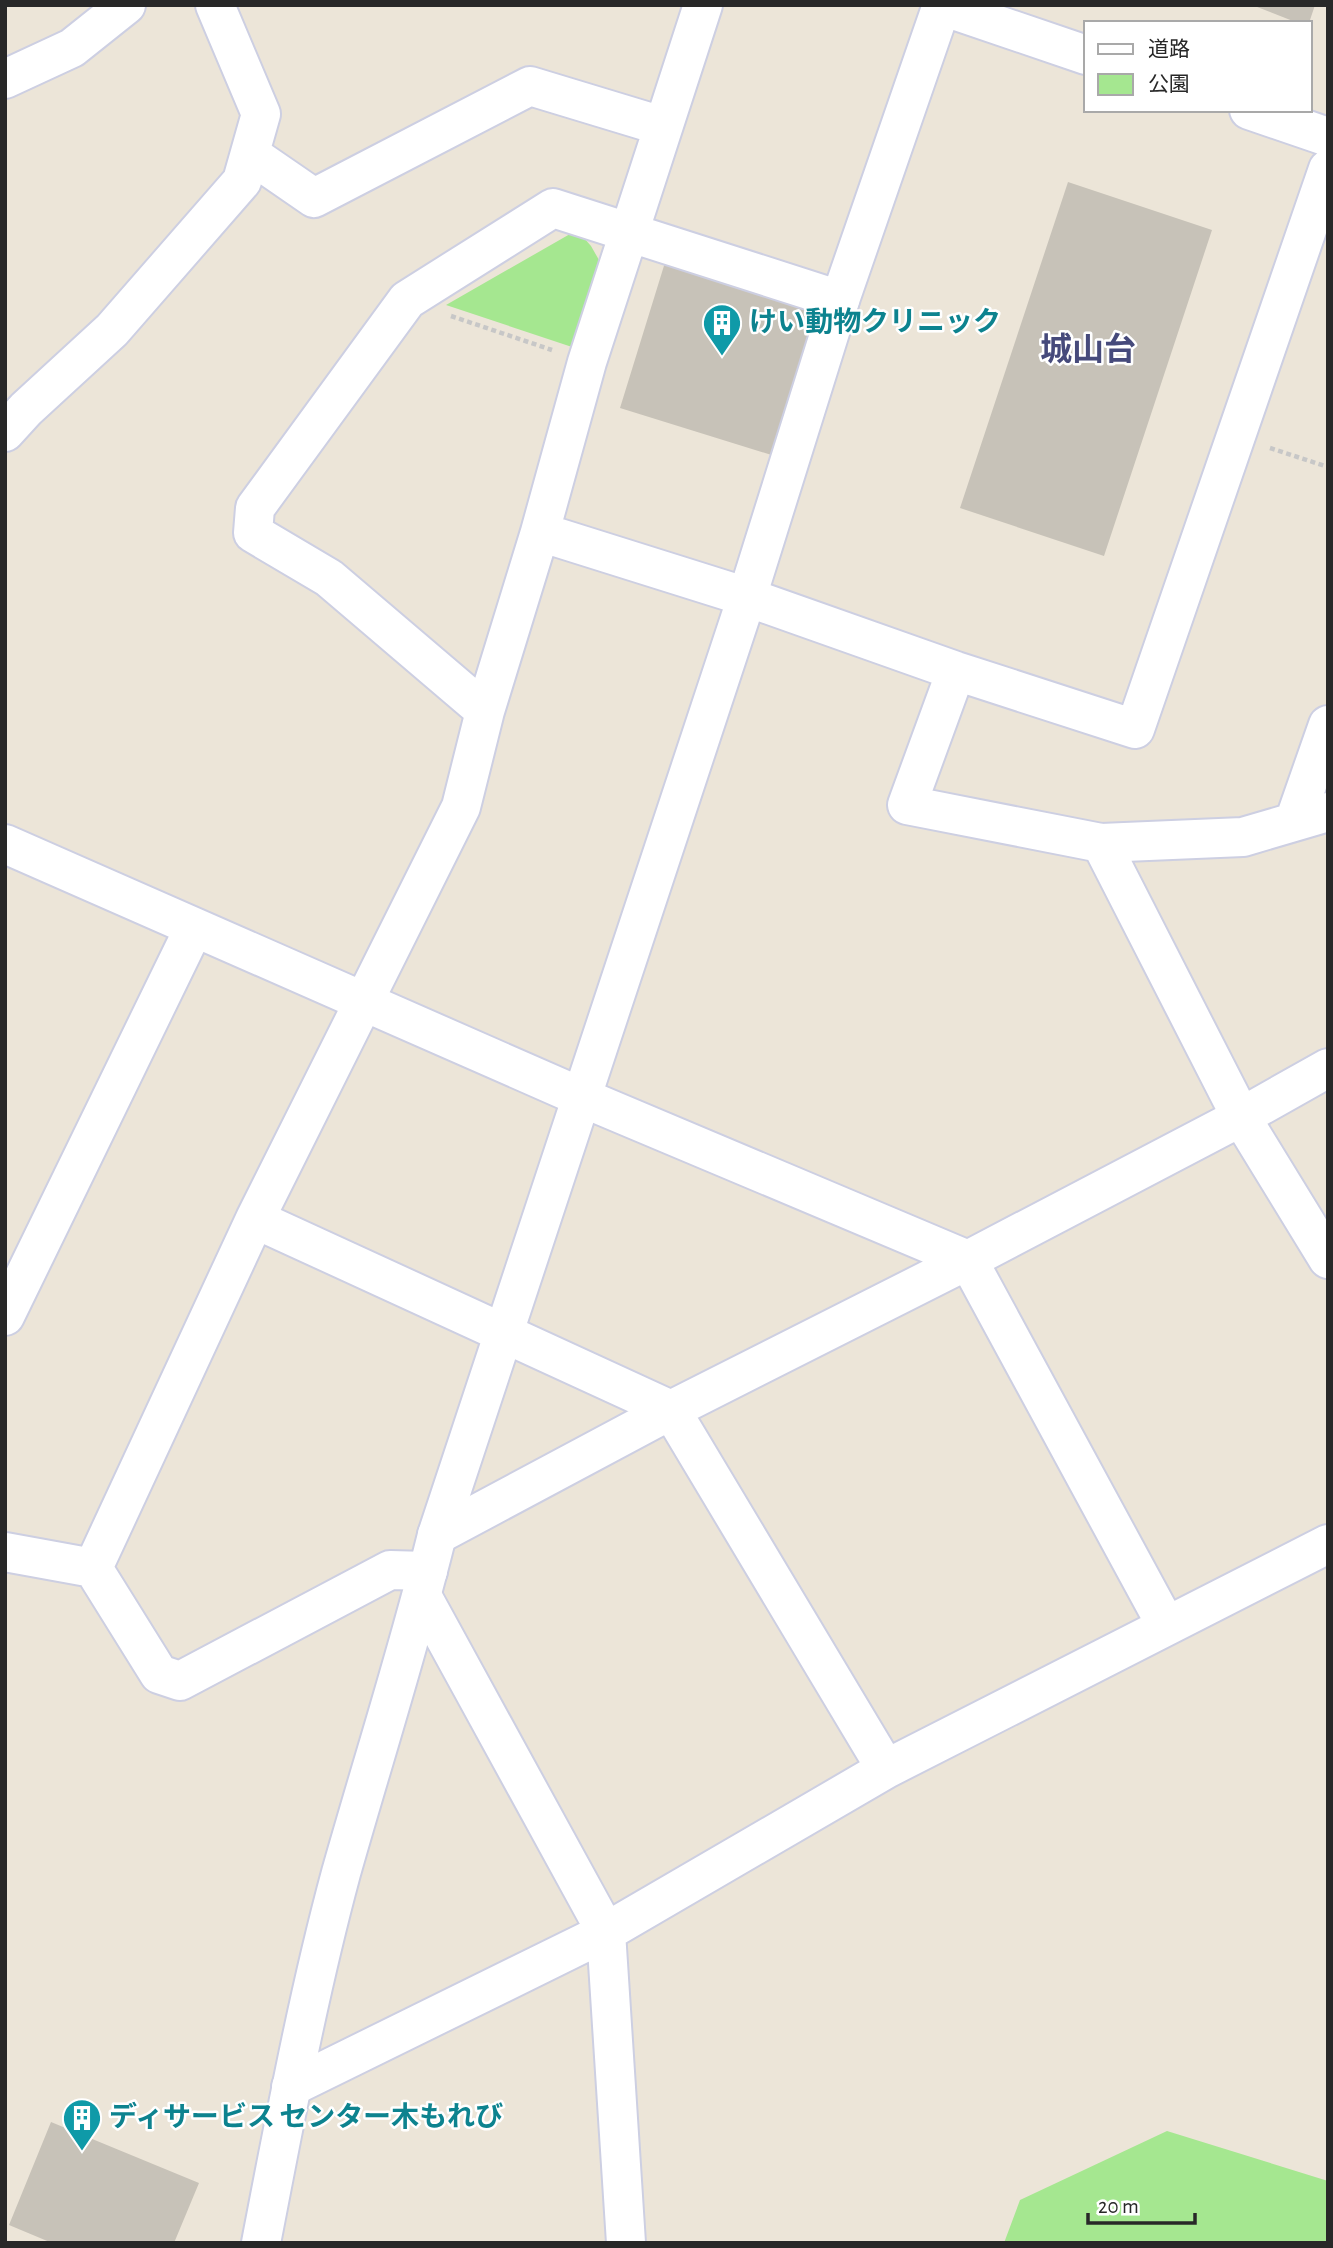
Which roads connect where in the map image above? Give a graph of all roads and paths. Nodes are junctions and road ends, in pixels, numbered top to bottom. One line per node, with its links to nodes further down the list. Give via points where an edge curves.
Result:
1 (126, 5): 6 (street, via 72,48)
2 (215, 5): 10 (street, via 261,114)
3 (704, 5): 8 (street)
4 (942, 6): 5 (street); 14 (street)
5 (1084, 54)
6 (5, 79)
7 (1255, 112): 9 (street)
8 (662, 127): 10 (street, via 530,86 314,198); 12 (street)
9 (1328, 137)
10 (250, 153): 16 (street, via 242,181 112,330)
11 (1328, 169): 17 (street)
12 (629, 231): 13 (street, via 553,208); 14 (street); 15 (street)
13 (407, 300): 15 (path); 22 (street, via 255,508 253,533 329,578)
14 (840, 300): 20 (street)
15 (587, 362): 19 (street)
16 (5, 432)
17 (1236, 438): 18 (path); 21 (street, via 1135,729)
18 (1328, 467)
19 (540, 532): 20 (street); 22 (street)
20 (747, 597): 21 (street); 30 (street)
21 (956, 671): 25 (street, via 907,805)
22 (485, 711): 28 (street, via 461,807)
23 (1328, 725): 24 (street)
24 (1311, 817): 25 (street, via 1243,837)
25 (1101, 843): 31 (street)
26 (5, 844): 27 (street)
27 (194, 928): 28 (street); 35 (street)
28 (362, 1002): 30 (street); 32 (street)
29 (1328, 1068): 31 (street)
30 (581, 1097): 34 (street); 36 (street)
31 (1241, 1117): 33 (street); 34 (street)
32 (256, 1219): 36 (street); 40 (street)
33 (1328, 1259)
34 (968, 1260): 37 (street); 42 (street)
35 (5, 1316)
36 (503, 1333): 37 (street); 41 (street)
37 (671, 1410): 41 (street); 43 (street)
38 (1328, 1544): 42 (street)
39 (5, 1552): 40 (street)
40 (93, 1568): 41 (street, via 159,1674 180,1681 390,1570)
41 (429, 1568): 44 (street); 45 (street, via 341,1876)
42 (1166, 1625): 43 (street)
43 (886, 1769): 44 (street)
44 (606, 1932): 45 (street); 47 (street)
45 (291, 2087): 46 (street)
46 (261, 2243)
47 (626, 2243)

